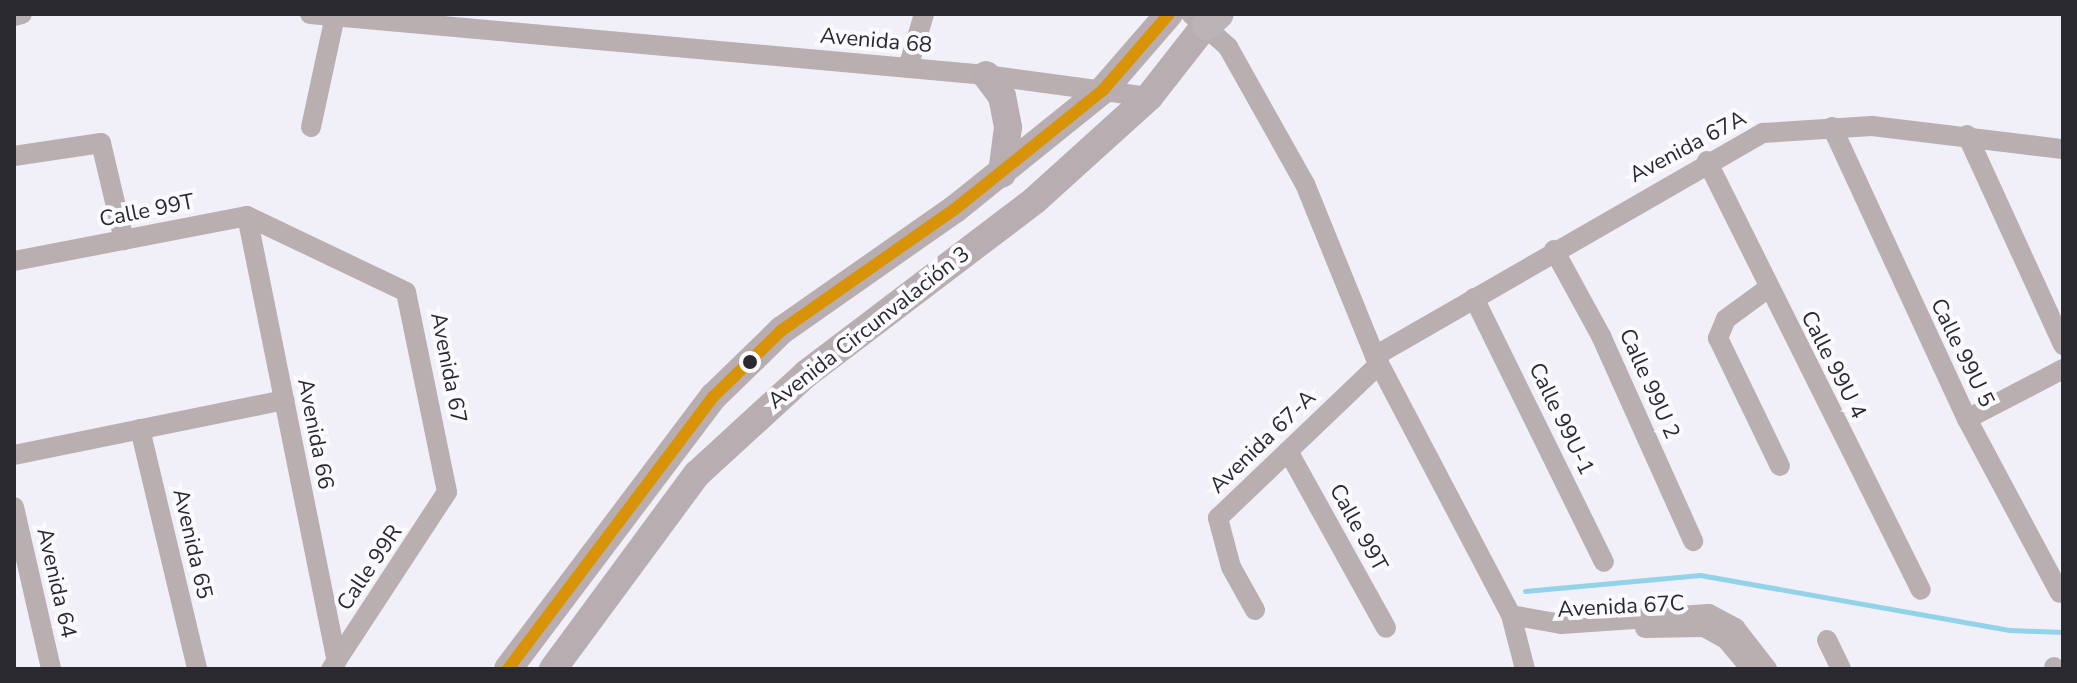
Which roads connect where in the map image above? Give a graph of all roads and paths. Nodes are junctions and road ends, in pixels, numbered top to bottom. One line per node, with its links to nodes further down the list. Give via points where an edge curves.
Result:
1 (22, 14): 5 (street)
2 (310, 14): 6 (street, Avenida 68)
3 (924, 14): 8 (street)
4 (1169, 14): 10 (main road, Avenida Circunvalación 3)
5 (14, 16)
6 (335, 16): 8 (street, Avenida 68); 12 (street)
7 (1208, 17): 11 (main road, Avenida Circunvalación 3); 26 (street, via 1305,184)
8 (908, 68): 9 (street, Avenida 68)
9 (986, 75): 10 (street, Avenida 68); 18 (main road, via 1002,96 1008,127)
10 (1104, 89): 11 (street, Avenida 68); 18 (main road, Avenida Circunvalación 3)
11 (1149, 97): 50 (main road, Avenida Circunvalación 3, via 1035,200 741,431 697,474)
12 (311, 127)
13 (1832, 127): 14 (street, Avenida 67A); 17 (street, Avenida 67A, via 1763,133); 29 (street, Calle 99U 5)
14 (1967, 135): 15 (street, Avenida 67A); 25 (street)
15 (2063, 149)
16 (14, 156): 20 (street, via 101,143)
17 (1707, 161): 21 (street, Avenida 67A); 23 (street, Calle 99U 4)
18 (1002, 174): 49 (main road, Avenida Circunvalación 3, via 782,330 713,397)
19 (247, 216): 20 (street, Calle 99T); 28 (street, Avenida 66); 34 (street, Avenida 67, via 406,292)
20 (124, 240): 22 (street, Calle 99T)
21 (1554, 250): 24 (street, Avenida 67A); 36 (street, Calle 99U 2, via 1601,336)
22 (14, 261)
23 (1767, 289): 33 (street, via 1726,319 1718,338); 38 (street, Calle 99U 4)
24 (1474, 298): 26 (street, Avenida 67A); 37 (street, Calle 99U-1)
25 (2063, 345)
26 (1377, 360): 31 (street, Avenida 67-A); 41 (street)
27 (2063, 369): 29 (street)
28 (284, 400): 30 (street); 45 (street, Avenida 66)
29 (1967, 419): 39 (street, Calle 99U 5)
30 (140, 429): 32 (street); 48 (street, Avenida 65)
31 (1288, 451): 40 (street, Avenida 67-A, via 1218,518 1231,567); 42 (street, Calle 99T)
32 (14, 455)
33 (1780, 466)
34 (447, 492): 45 (street, Calle 99R)
35 (14, 507): 47 (street, Avenida 64)
36 (1693, 541)
37 (1604, 562)
38 (1921, 590)
39 (2060, 593)
40 (1255, 610)
41 (1511, 615): 43 (street, Avenida 67C, via 1544,634 1682,625); 46 (street)
42 (1386, 628)
43 (1731, 633): 51 (street); 52 (street)
44 (1827, 640): 53 (street)
45 (334, 665)
46 (1517, 666)
47 (51, 669)
48 (197, 669)
49 (508, 669)
50 (553, 669)
51 (1751, 669)
52 (1767, 669)
53 (1841, 669)

